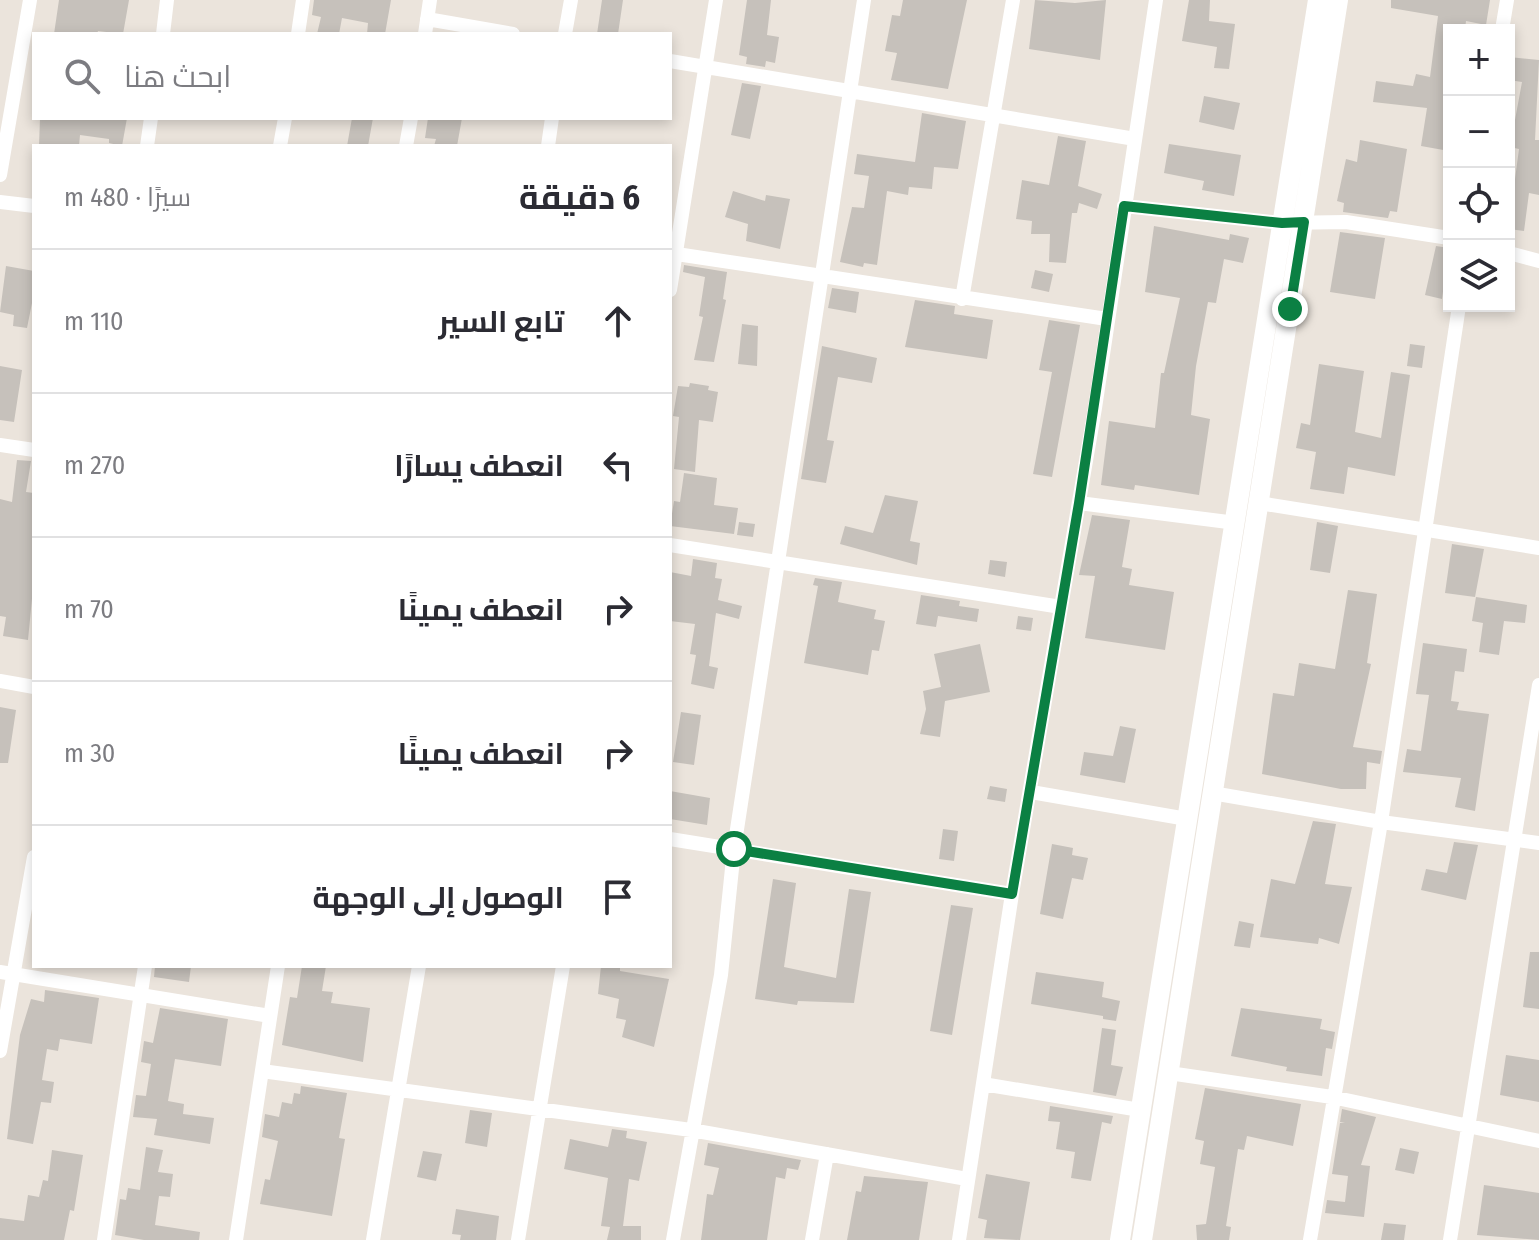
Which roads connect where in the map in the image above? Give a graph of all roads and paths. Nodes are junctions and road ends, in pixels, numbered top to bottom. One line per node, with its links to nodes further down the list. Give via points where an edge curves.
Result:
1 (30, 0): 32 (street)
2 (167, 0): 15 (street)
3 (303, 0): 16 (street)
4 (430, 0): 14 (street)
5 (571, 0): 18 (street)
6 (716, 0): 20 (street)
7 (864, 0): 21 (street)
8 (1013, 0): 22 (street)
9 (1156, 0): 27 (street)
10 (1318, 0): 37 (street)
11 (1338, 0): 36 (street)
12 (1507, 0): 13 (street)
13 (1503, 24)
14 (426, 26): 17 (street)
15 (163, 32)
16 (298, 32)
17 (491, 32)
18 (565, 32)
19 (672, 61): 20 (street)
20 (703, 67): 21 (street); 39 (street)
21 (850, 92): 22 (street); 42 (street)
22 (994, 115): 27 (street); 43 (street)
23 (151, 120): 28 (street)
24 (285, 120): 29 (street)
25 (411, 120): 30 (street)
26 (552, 120): 31 (street)
27 (1135, 139): 35 (street)
28 (147, 144)
29 (280, 144)
30 (406, 144)
31 (548, 144)
32 (0, 175)
33 (0, 202): 34 (street)
34 (32, 206)
35 (1124, 206): 37 (street); 45 (street)
36 (1304, 222): 37 (street); 38 (street, via 1346,222); 49 (street)
37 (1282, 223): 50 (street)
38 (1443, 237)
39 (673, 253): 42 (street)
40 (1515, 255): 41 (street)
41 (1539, 261)
42 (821, 277): 43 (street); 54 (street)
43 (962, 299): 45 (street)
44 (1458, 312): 51 (street)
45 (1107, 319): 48 (street)
46 (0, 445): 47 (street)
47 (32, 450)
48 (1079, 503): 50 (street); 55 (street)
49 (1259, 503): 51 (street); 60 (street)
50 (1236, 523): 61 (street)
51 (1426, 531): 53 (street); 62 (street)
52 (672, 545): 54 (street)
53 (1539, 548)
54 (779, 562): 55 (street); 66 (street)
55 (1061, 607): 59 (street)
56 (0, 681): 58 (street)
57 (1539, 685): 64 (street)
58 (32, 687)
59 (1031, 792): 61 (street); 68 (street)
60 (1212, 793): 62 (street); 78 (street)
61 (1187, 819): 83 (street)
62 (1381, 822): 64 (street); 81 (street)
63 (672, 839): 66 (street)
64 (1512, 839): 65 (street); 84 (street)
65 (1539, 843)
66 (734, 849): 68 (street); 85 (street, via 721,975)
67 (32, 865): 73 (street)
68 (1012, 894): 79 (street)
69 (145, 968): 74 (street)
70 (278, 968): 75 (street)
71 (419, 968): 80 (street)
72 (563, 968): 82 (street)
73 (6, 973): 74 (street); 76 (street)
74 (140, 995): 75 (street); 89 (street)
75 (270, 1016): 77 (street)
76 (0, 1051)
77 (262, 1071): 80 (street); 90 (street)
78 (1169, 1073): 81 (street); 97 (street)
79 (983, 1084): 83 (street); 88 (street)
80 (397, 1088): 82 (street); 91 (street)
81 (1332, 1097): 84 (street); 98 (street)
82 (539, 1108): 85 (street); 92 (street)
83 (1140, 1110): 96 (street)
84 (1471, 1125): 86 (street); 99 (street)
85 (691, 1130): 87 (street); 93 (street)
86 (1539, 1141)
87 (827, 1154): 88 (street); 94 (street)
88 (967, 1179): 95 (street)
89 (104, 1240)
90 (236, 1240)
91 (373, 1240)
92 (518, 1240)
93 (673, 1240)
94 (812, 1240)
95 (959, 1240)
96 (1120, 1240)
97 (1142, 1240)
98 (1310, 1240)
99 (1450, 1240)

